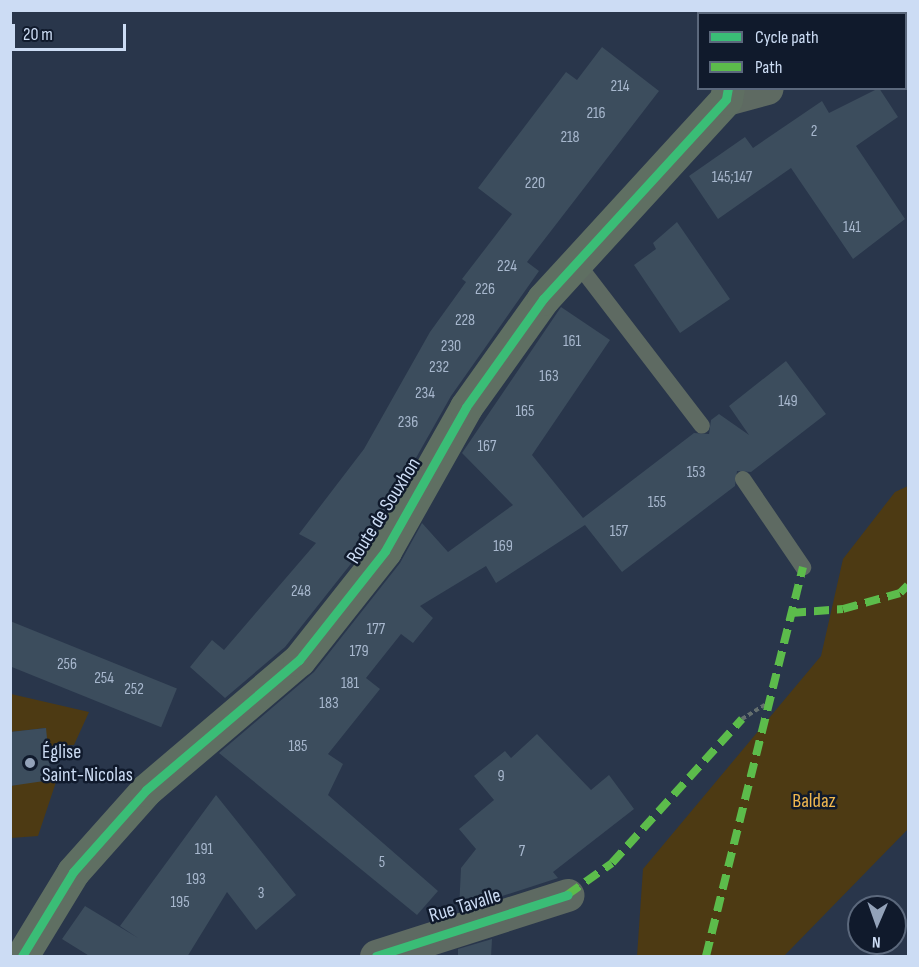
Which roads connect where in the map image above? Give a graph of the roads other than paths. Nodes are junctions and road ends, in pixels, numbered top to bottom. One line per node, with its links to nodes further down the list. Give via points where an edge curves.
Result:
1 (754, 90): 2 (street)
2 (727, 94): 3 (street, Route de Souxhon)
3 (574, 259): 4 (lane); 8 (street, Route de Souxhon, via 466,407 385,551 299,660 146,790 73,872)
4 (702, 426)
5 (743, 479): 6 (lane)
6 (803, 567)
7 (567, 895): 9 (street, Rue Tavalle)
8 (22, 957)
9 (376, 957)

